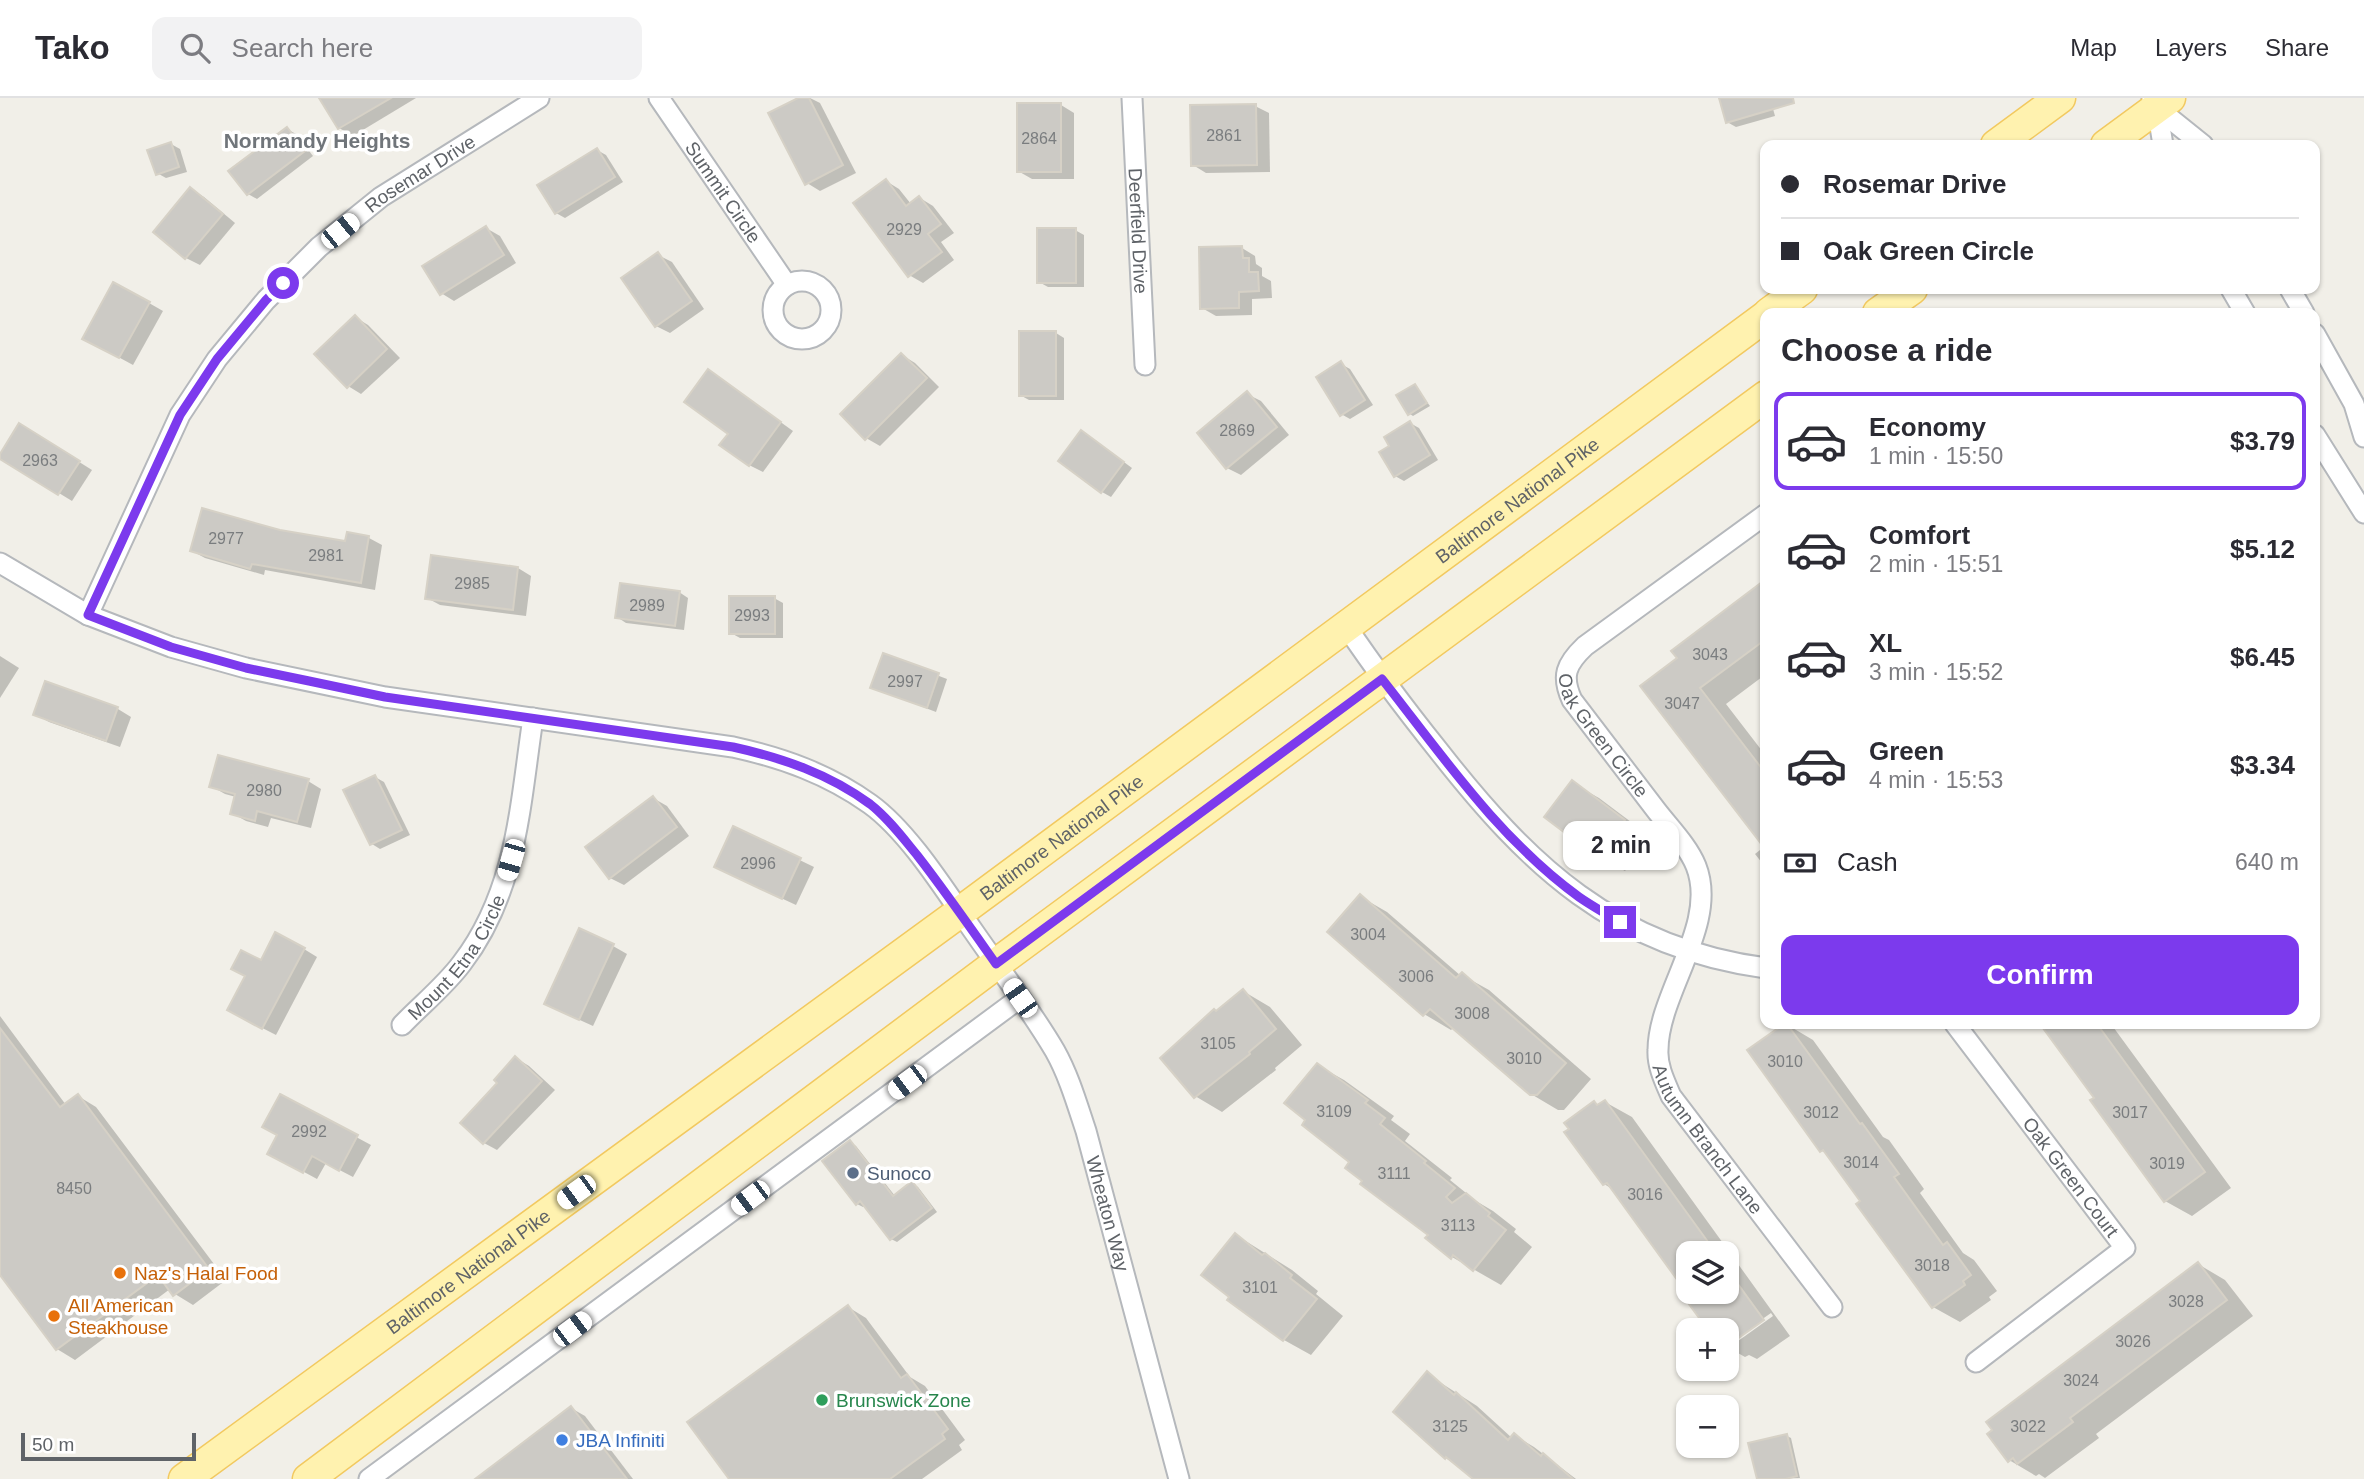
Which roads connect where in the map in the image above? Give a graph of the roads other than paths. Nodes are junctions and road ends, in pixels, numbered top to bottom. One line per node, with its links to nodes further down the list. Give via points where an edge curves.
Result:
1 (539, 98): 24 (street, Rosemar Drive, via 381,197 319,247 266,300 217,359 180,415)
2 (659, 98): 10 (street, Summit Circle)
3 (1132, 98): 17 (street, Deerfield Drive)
4 (2060, 98): 6 (main road)
5 (2160, 101): 7 (main road); 8 (street); 9 (street)
6 (2003, 140)
7 (2112, 140)
8 (2163, 140)
9 (2198, 140)
10 (787, 285)
11 (1795, 294): 13 (main road, Baltimore National Pike)
12 (1905, 294): 14 (main road)
13 (1775, 308)
14 (1885, 308)
15 (1760, 319): 25 (main road, Baltimore National Pike)
16 (2320, 343): 19 (street, via 2354,404)
17 (1144, 365)
18 (1760, 400): 26 (main road)
19 (2364, 437)
20 (2320, 443): 21 (street)
21 (2364, 513)
22 (1760, 518): 29 (street, Oak Green Circle, via 1585,646 1566,672 1572,700 1696,866 1700,903)
23 (0, 563): 24 (street, Wheaton Way)
24 (88, 615): 27 (street, Wheaton Way, via 171,647 246,668 385,697)
25 (1346, 626): 26 (street); 28 (main road, Baltimore National Pike)
26 (1382, 679): 29 (street, via 1469,789 1540,865 1620,922); 30 (main road)
27 (533, 719): 28 (street, Wheaton Way, via 733,747 810,769 873,806 902,835); 33 (street, Mount Etna Circle, via 511,860 500,898 461,964)
28 (960, 912): 30 (street, Wheaton Way); 37 (main road, Baltimore National Pike)
29 (1689, 951): 31 (street); 35 (street, Autumn Branch Lane, via 1659,1031 1657,1053 1663,1078 1671,1096)
30 (996, 964): 32 (street, Wheaton Way); 38 (main road)
31 (1760, 967)
32 (1020, 998): 39 (street); 40 (street, Wheaton Way, via 1055,1052 1086,1131)
33 (402, 1025)
34 (1959, 1029): 36 (street, Oak Green Court, via 2125,1248)
35 (1832, 1307)
36 (1976, 1362)
37 (184, 1479)
38 (307, 1479)
39 (369, 1479)
40 (1179, 1479)

